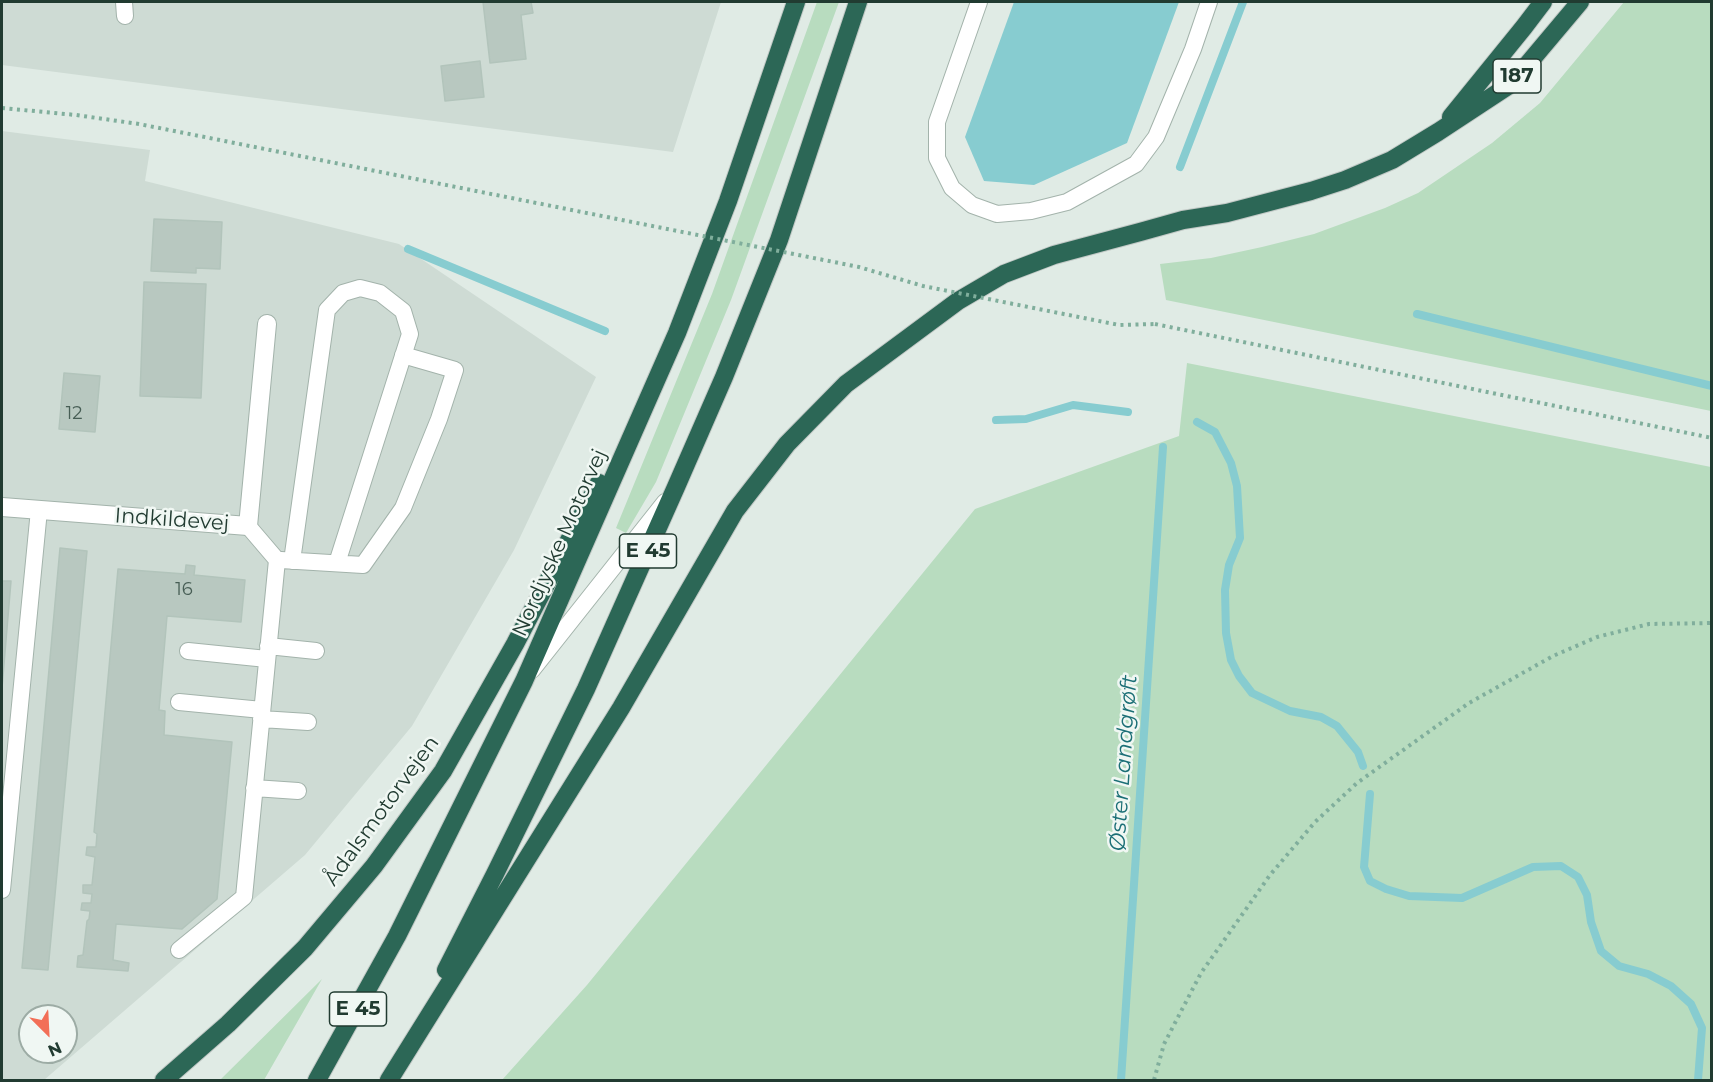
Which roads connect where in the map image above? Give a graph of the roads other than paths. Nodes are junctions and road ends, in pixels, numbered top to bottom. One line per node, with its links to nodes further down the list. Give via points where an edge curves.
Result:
1 (796, 2): 9 (highway, Nordjyske Motorvej / E 45, via 728,201)
2 (858, 2): 11 (highway, E 45, via 779,240)
3 (979, 2): 4 (lane, via 937,122 937,158 952,188 972,205 997,214 1068,202 1136,164 1155,137)
4 (1209, 2)
5 (1543, 2): 7 (highway)
6 (1580, 2): 7 (highway, 187, via 1511,84)
7 (1438, 132): 30 (highway, 187, via 1392,160 1345,180 1065,252 1004,274 958,301 846,384 787,444 735,511 621,708)
8 (267, 324): 14 (street, Indkildevej)
9 (677, 333): 20 (highway, Nordjyske Motorvej / E 45); 28 (highway, Ådalsmotorvejen, via 515,644 443,771 374,866 305,948)
10 (403, 355): 15 (lane, via 410,333 403,311 380,293 360,288 343,293 327,310); 16 (lane); 16 (lane, via 455,370 403,508 363,565)
11 (676, 487): 20 (lane); 30 (highway, E 45, via 576,710)
12 (2, 507): 13 (street, Indkildevej)
13 (39, 510): 14 (street, Indkildevej); 26 (lane)
14 (248, 526): 15 (lane)
15 (284, 560): 16 (lane); 19 (lane)
16 (337, 563)
17 (188, 651): 19 (lane)
18 (316, 651): 19 (lane)
19 (268, 653): 22 (lane)
20 (524, 681): 29 (highway, Nordjyske Motorvej / E 45, via 397,936)
21 (179, 702): 22 (lane)
22 (262, 715): 23 (lane); 24 (lane)
23 (308, 722)
24 (254, 788): 25 (lane); 27 (lane, via 243,897)
25 (298, 791)
26 (2, 890)
27 (179, 950)
28 (164, 1080)
29 (317, 1080)
30 (388, 1080)

